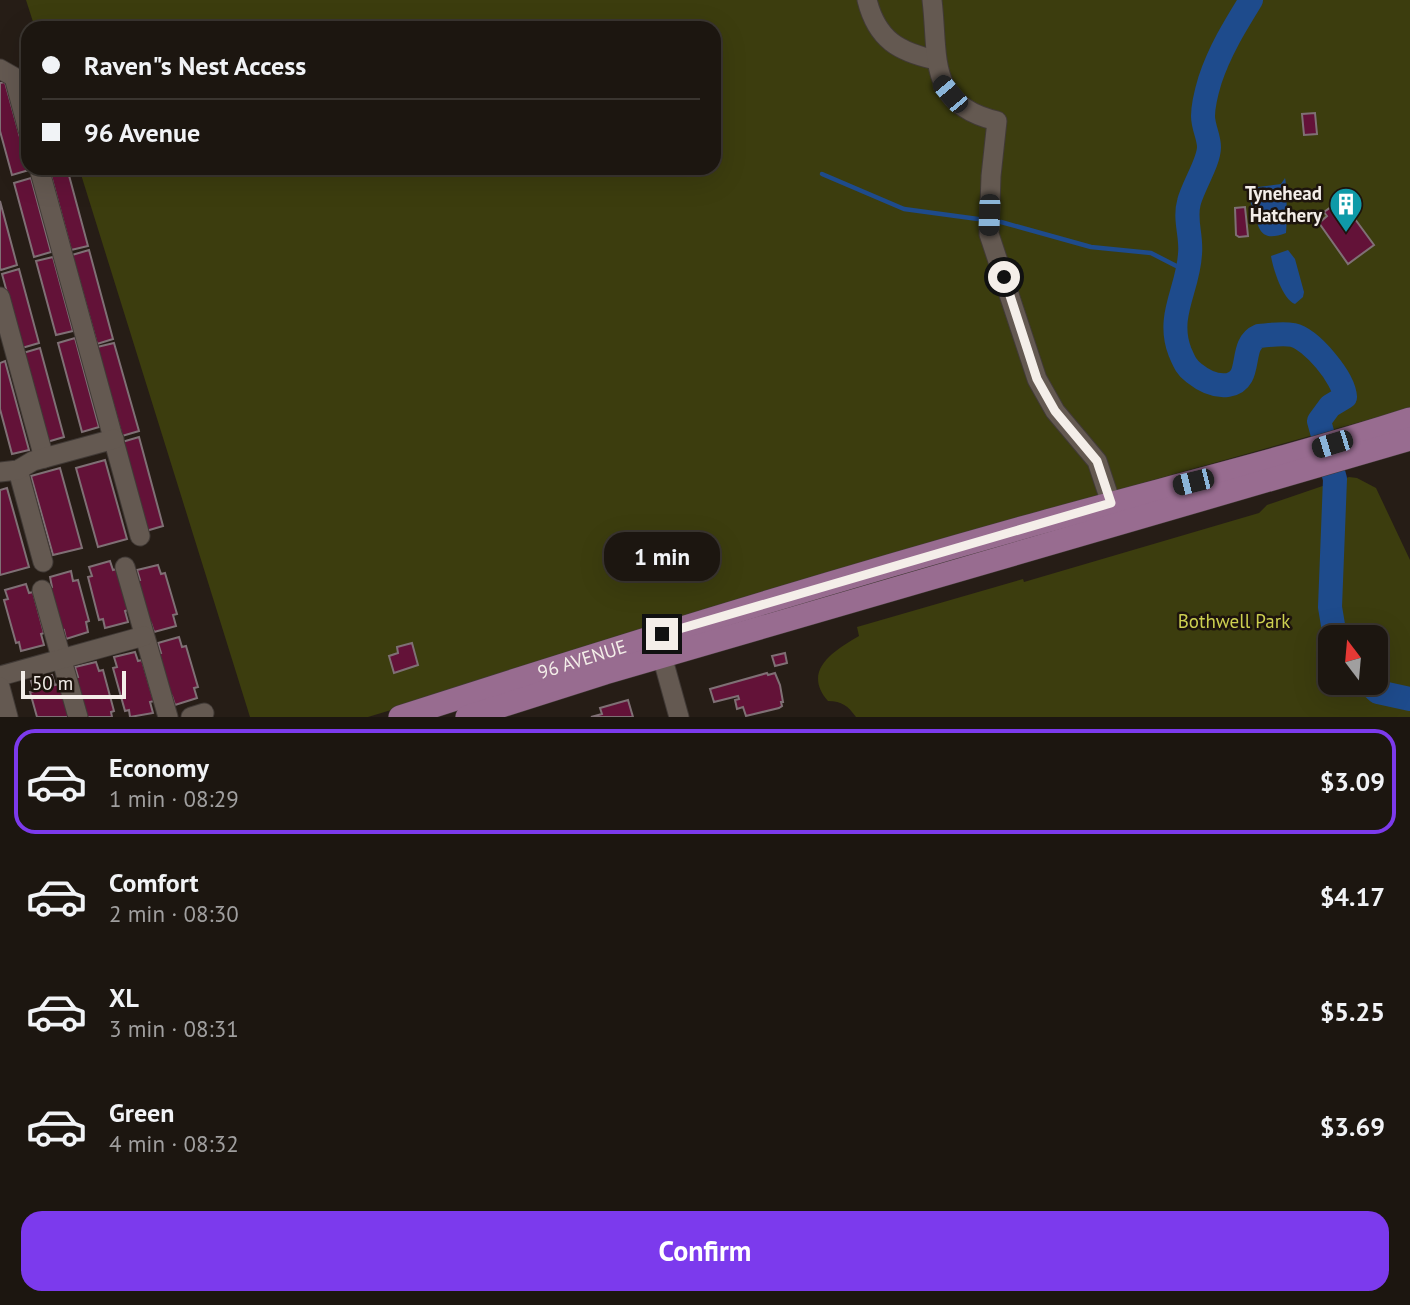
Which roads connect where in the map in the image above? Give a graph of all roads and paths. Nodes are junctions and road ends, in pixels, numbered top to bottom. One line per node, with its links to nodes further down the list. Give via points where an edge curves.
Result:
1 (867, 0): 3 (street, via 877,24 895,47)
2 (932, 0): 3 (street)
3 (936, 60): 15 (street, via 941,83 959,105 997,121 989,234 1037,379 1055,411 1097,461)
4 (0, 69): 5 (street, via 14,77)
5 (21, 104)
6 (40, 175): 9 (street)
7 (0, 297): 12 (street)
8 (1410, 419): 11 (main road, 96 AVENUE)
9 (114, 439): 12 (street); 16 (street)
10 (1410, 439): 11 (main road, 96 AVENUE)
11 (1354, 446): 13 (main road, 96 AVENUE)
12 (44, 458): 14 (street)
13 (1294, 464): 15 (main road, 96 AVENUE); 22 (main road, 96 AVENUE)
14 (9, 471): 17 (street)
15 (1111, 503): 20 (main road, 96 AVENUE)
16 (140, 536)
17 (43, 562)
18 (125, 567): 21 (street)
19 (42, 590): 23 (street)
20 (687, 627): 22 (main road); 29 (main road, 96 AVENUE)
21 (144, 636): 23 (street); 28 (street)
22 (662, 656): 30 (main road, 96 AVENUE); 31 (street)
23 (60, 659): 24 (street); 27 (street)
24 (0, 676)
25 (0, 687): 26 (street)
26 (8, 717)
27 (78, 717)
28 (168, 717)
29 (400, 717)
30 (467, 717)
31 (679, 717)

